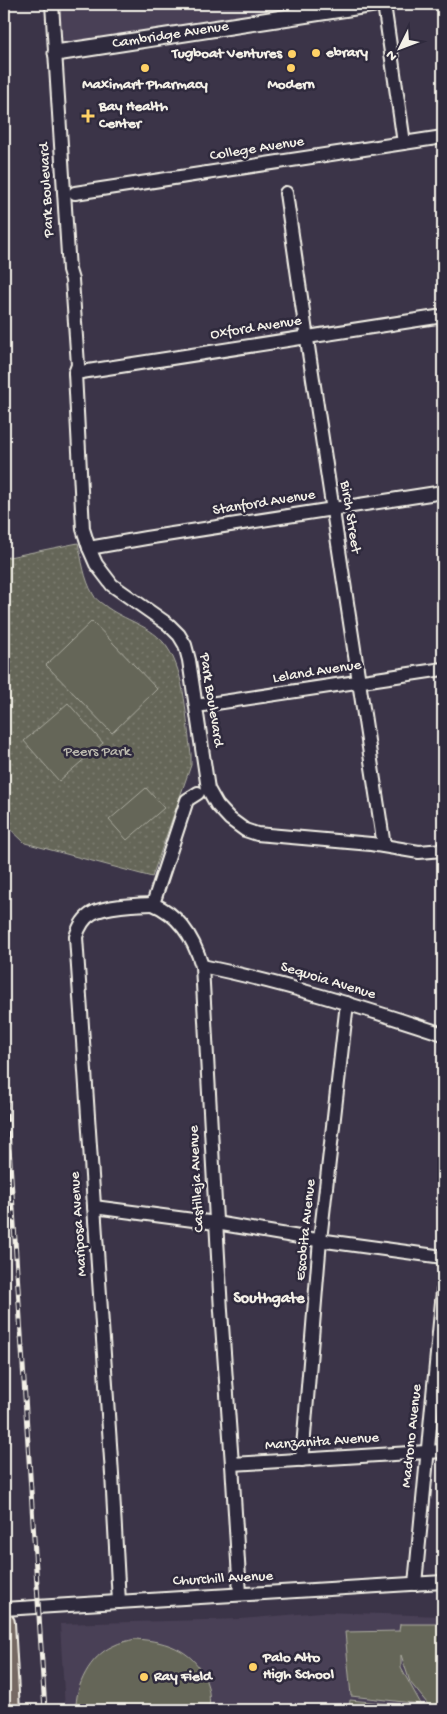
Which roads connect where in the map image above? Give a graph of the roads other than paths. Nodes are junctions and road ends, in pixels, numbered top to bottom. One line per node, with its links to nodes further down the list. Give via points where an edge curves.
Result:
1 (52, 4): 4 (street, Park Boulevard)
2 (374, 4): 4 (street, Cambridge Avenue)
3 (384, 4): 6 (street)
4 (56, 52): 11 (street, Park Boulevard, via 67,275 72,280 78,365)
5 (443, 137): 6 (street, College Avenue)
6 (404, 143): 7 (street, College Avenue)
7 (75, 193)
8 (286, 193): 10 (street, Birch Street)
9 (443, 316): 10 (street, Oxford Avenue)
10 (306, 337): 11 (street, Oxford Avenue); 13 (street, Birch Street)
11 (75, 373): 14 (street, Park Boulevard, via 83,529)
12 (443, 492): 13 (street, Stanford Avenue)
13 (333, 509): 14 (street, Stanford Avenue); 16 (street, Birch Street)
14 (89, 548): 17 (street, Park Boulevard, via 112,585 169,625 182,640 189,660)
15 (443, 669): 16 (street, Leland Avenue)
16 (359, 682): 17 (street, Leland Avenue); 19 (street, Birch Street)
17 (196, 706): 19 (street, Park Boulevard, via 208,789 217,805 235,823 263,835)
18 (198, 793): 21 (street, via 187,800)
19 (384, 846): 20 (street, Park Boulevard, via 419,852)
20 (443, 850)
21 (153, 904): 22 (street, Castilleja Avenue, via 179,921 191,938); 25 (street, Mariposa Avenue, via 104,908 94,912 79,927 76,938)
22 (202, 966): 23 (street, Sequoia Avenue, via 261,978); 26 (street, Castilleja Avenue)
23 (347, 1003): 24 (street, Sequoia Avenue); 27 (street, Escobita Avenue)
24 (443, 1034)
25 (94, 1207): 26 (street); 37 (street, Mariposa Avenue)
26 (216, 1223): 27 (street); 33 (street, Castilleja Avenue)
27 (320, 1240): 28 (street); 32 (street, Escobita Avenue)
28 (443, 1257)
29 (443, 1291): 31 (street, Madrono Avenue)
30 (443, 1451): 31 (street, Manzanita Avenue)
31 (426, 1452): 32 (street, Manzanita Avenue); 35 (street, Madrono Avenue)
32 (302, 1460): 33 (street, Manzanita Avenue)
33 (232, 1464): 36 (street, Castilleja Avenue)
34 (443, 1582): 35 (street, Churchill Avenue)
35 (415, 1584): 36 (street, Churchill Avenue)
36 (240, 1594): 37 (street, Churchill Avenue)
37 (118, 1602): 38 (street, Churchill Avenue)
38 (4, 1608)
39 (4, 1623): 40 (main road)
40 (9, 1710)

